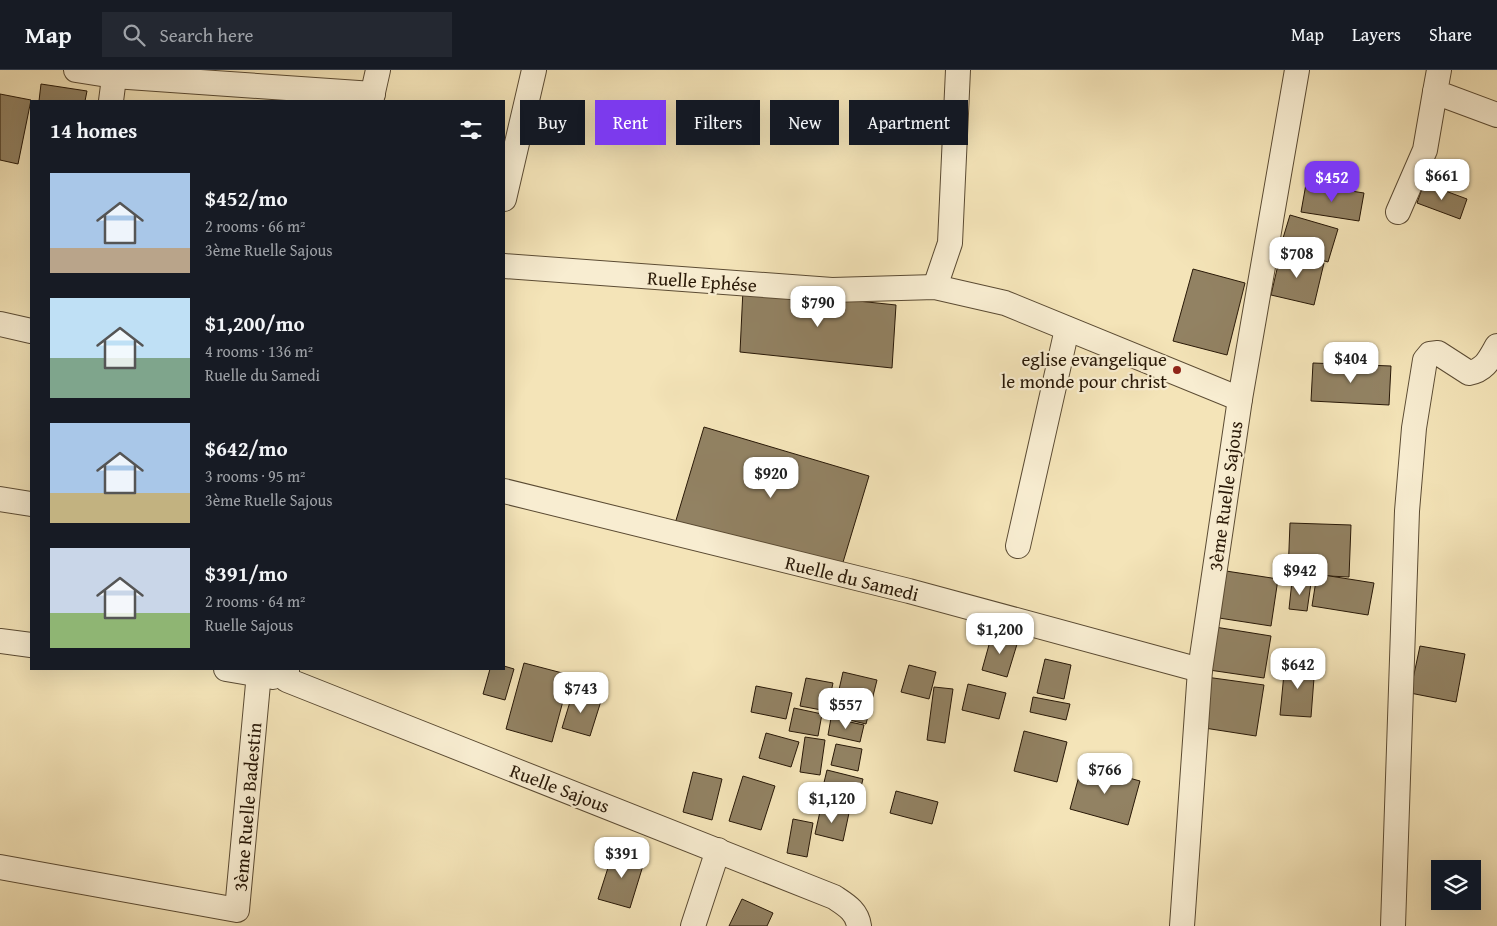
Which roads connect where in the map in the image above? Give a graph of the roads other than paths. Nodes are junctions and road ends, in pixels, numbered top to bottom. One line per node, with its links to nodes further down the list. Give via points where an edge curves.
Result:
1 (76, 70): 6 (street)
2 (378, 70): 8 (street)
3 (534, 70): 11 (street)
4 (958, 70): 14 (street, via 950,243)
5 (1297, 70): 19 (street, 3ème Ruelle Sajous)
6 (115, 73): 8 (street); 9 (street)
7 (1437, 81): 10 (street); 12 (street, via 1425,150)
8 (372, 97)
9 (111, 100)
10 (1497, 115)
11 (505, 195)
12 (1398, 212)
13 (505, 266): 14 (street, Ruelle Ephése, via 832,290)
14 (935, 287): 16 (street, Ruelle Ephése, via 1005,303)
15 (0, 324): 17 (street)
16 (1067, 328): 19 (street, Ruelle Ephése); 23 (street)
17 (30, 331)
18 (1497, 346): 36 (street, via 1488,364 1480,371 1469,372 1438,353 1430,354 1425,360 1414,428 1408,511)
19 (1240, 399): 27 (street, 3ème Ruelle Sajous)
20 (505, 491): 27 (street, Ruelle du Samedi, via 909,591)
21 (0, 499): 22 (street)
22 (30, 504)
23 (1018, 546)
24 (0, 641): 25 (street)
25 (30, 645)
26 (234, 670): 28 (street, Ruelle Sajous)
27 (1200, 670): 35 (street, 3ème Ruelle Sajous)
28 (259, 673): 29 (street, Ruelle Sajous); 32 (street, 3ème Ruelle Badestin)
29 (287, 675): 30 (street, Ruelle Sajous)
30 (718, 850): 33 (street); 34 (street, Ruelle Sajous, via 834,897 850,908)
31 (0, 867): 32 (street, 3ème Ruelle Badestin)
32 (236, 918)
33 (693, 926)
34 (859, 926)
35 (1182, 926)
36 (1393, 926)

